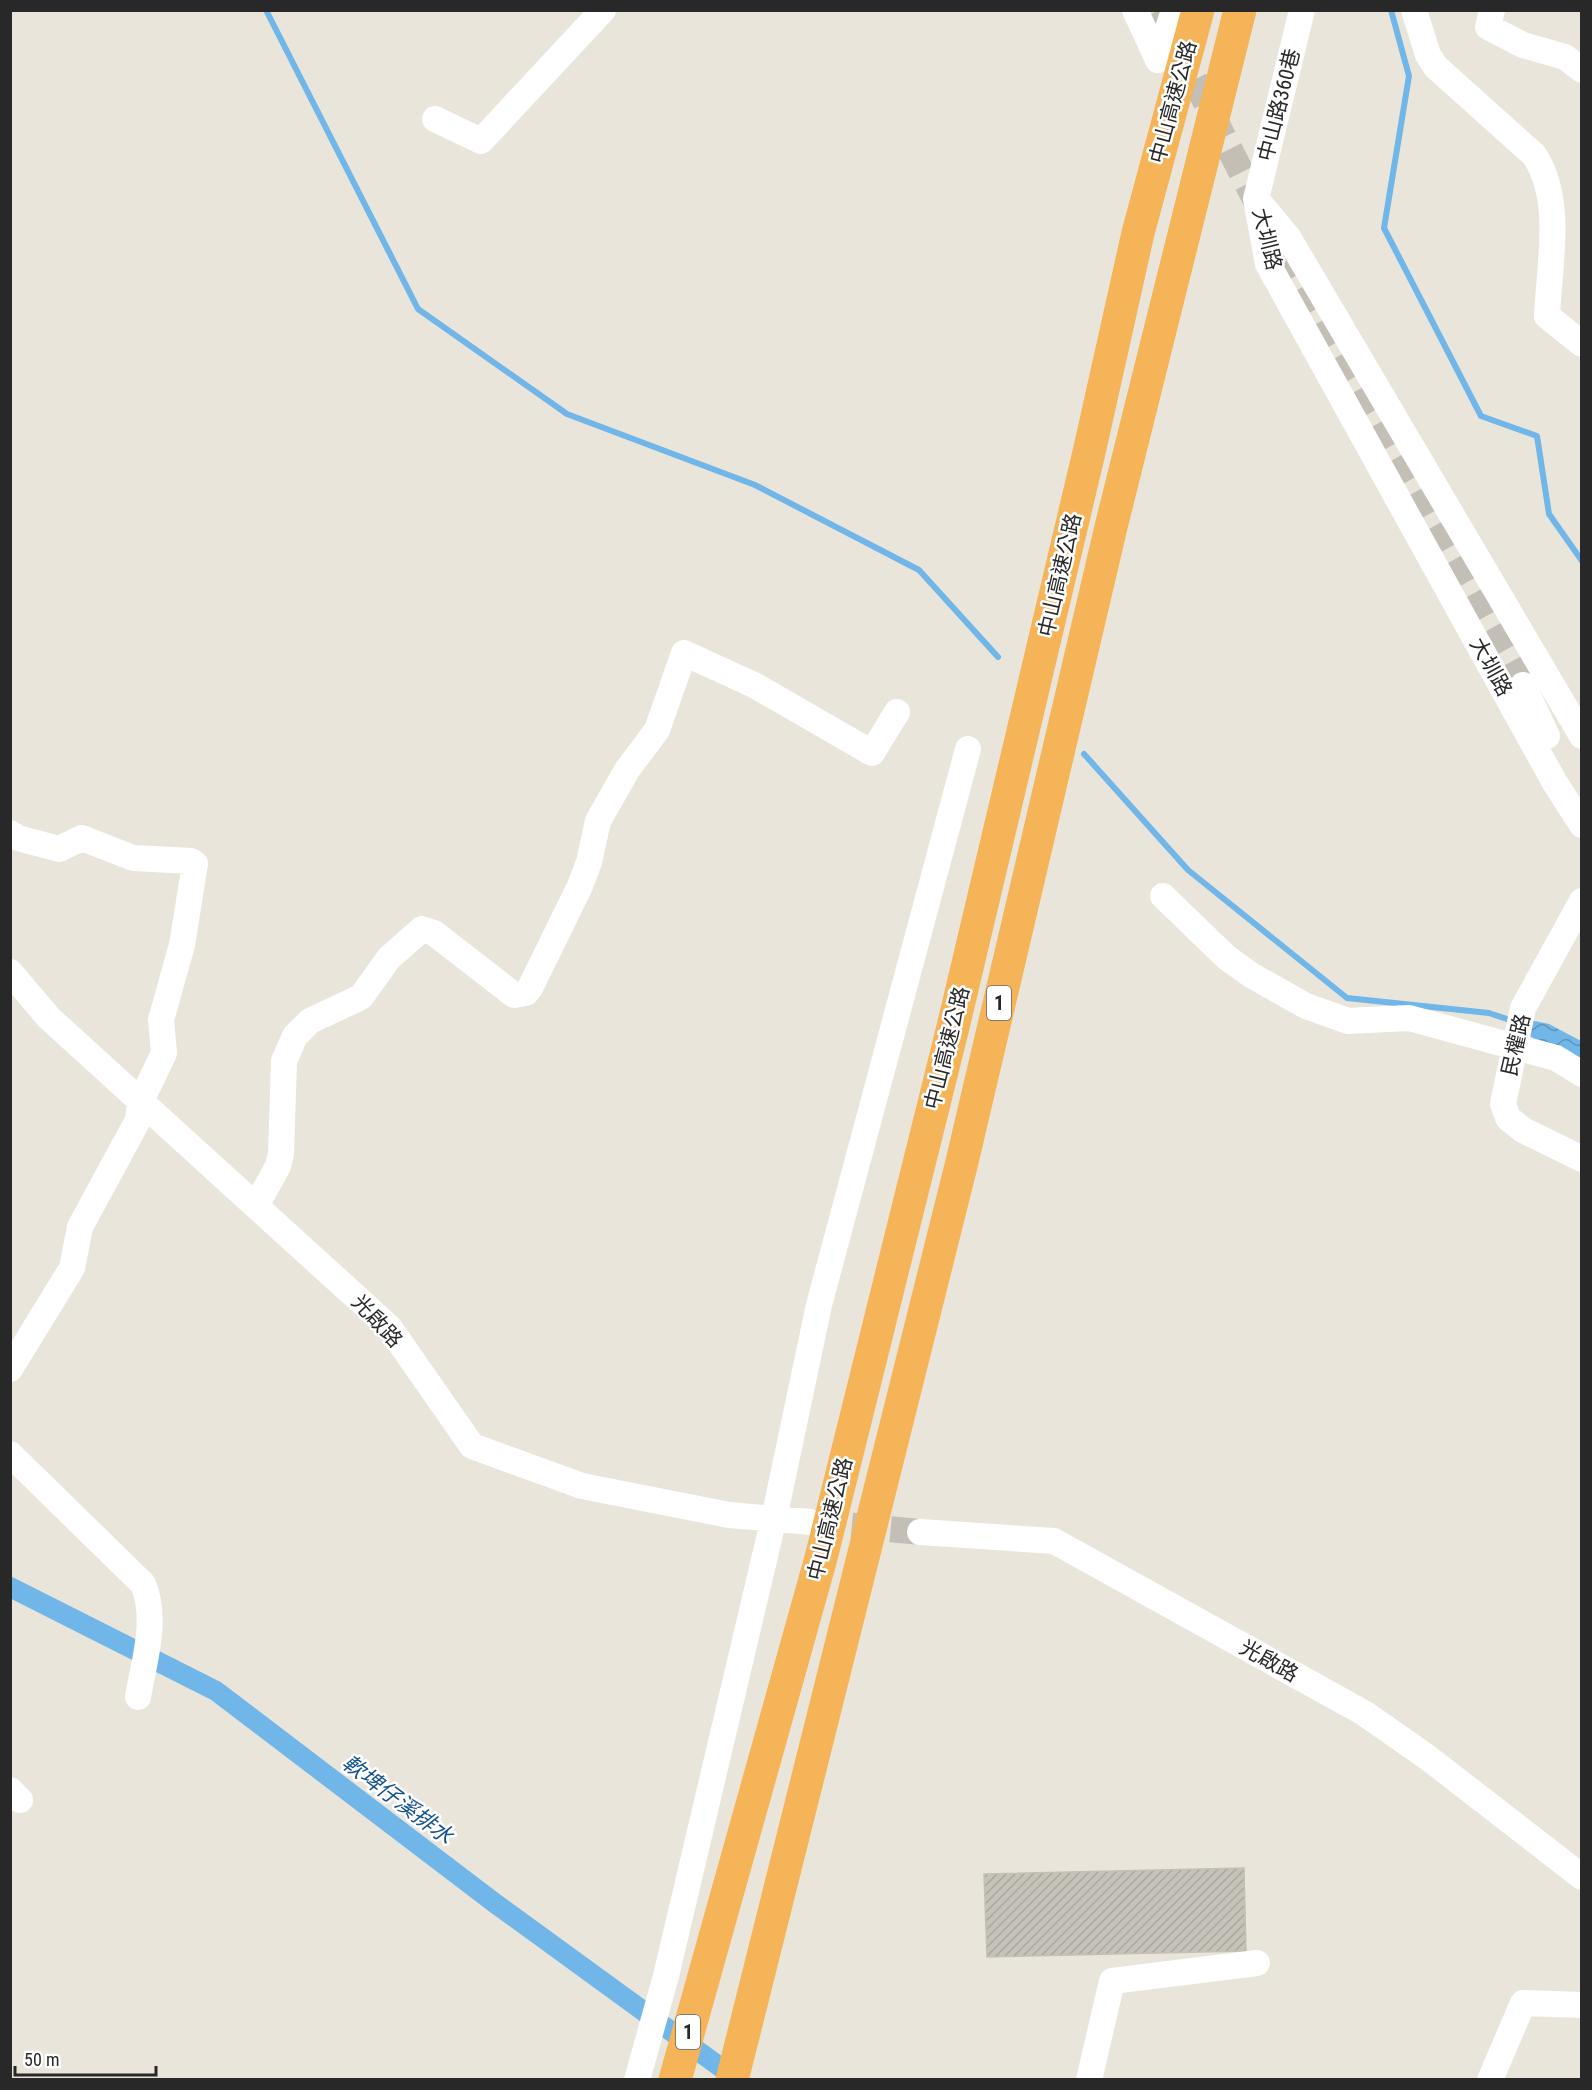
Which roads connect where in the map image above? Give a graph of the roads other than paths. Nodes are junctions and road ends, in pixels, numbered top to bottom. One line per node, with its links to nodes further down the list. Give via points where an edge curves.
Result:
1 (603, 10): 10 (street, via 482,141)
2 (1135, 10): 3 (street, via 1158,60)
3 (1174, 10)
4 (1198, 10): 38 (highway, 中山高速公路 / 1, via 1138,233 955,1016 821,1558)
5 (1240, 10): 39 (highway, 中山高速公路 / 1, via 1111,527 961,1166)
6 (1302, 10): 11 (street, 中山路360巷)
7 (1414, 10): 12 (street, via 1428,55 1436,67 1539,164 1550,195 1547,316)
8 (1492, 10): 9 (street, via 1488,27 1523,45 1565,57)
9 (1581, 70)
10 (435, 120)
11 (1256, 199): 14 (street, 大圳路, via 1288,237); 18 (street, 大圳路, via 1268,264)
12 (1581, 344)
13 (897, 712): 27 (street, via 872,753 754,686 684,653 657,729 627,770 598,821 580,886 530,988 514,995 434,933 422,929 389,958 361,997 310,1021 288,1047 284,1061 281,1154)
14 (1581, 736)
15 (968, 749): 30 (street, via 819,1305)
16 (1581, 758): 17 (street, via 1523,685)
17 (1581, 812)
18 (1581, 825)
19 (10, 833): 25 (street, via 59,849 82,838 133,858 195,864 182,945 161,1020 164,1053)
20 (1163, 896): 23 (street, via 1226,957 1306,1006 1348,1022 1409,1018)
21 (1581, 901): 23 (street, 民權路, via 1523,1008)
22 (10, 972): 25 (street, 光啟路, via 50,1018)
23 (1516, 1040): 24 (street); 26 (street, 民權路, via 1503,1104 1508,1118 1523,1130)
24 (1581, 1074)
25 (140, 1103): 27 (street, 光啟路); 28 (street, via 138,1120 80,1227 72,1268)
26 (1581, 1159)
27 (256, 1206): 30 (street, 光啟路, via 389,1327 472,1446 582,1486 729,1515)
28 (10, 1369)
29 (10, 1454): 33 (street, via 143,1584 149,1598 150,1629)
30 (773, 1519): 31 (street, 光啟路); 37 (street, via 666,1976 643,2054)
31 (811, 1522)
32 (920, 1532): 34 (street, 光啟路, via 1054,1541 1364,1713)
33 (138, 1697)
34 (1581, 1877)
35 (1257, 1963): 40 (street, via 1112,1981)
36 (1581, 2005): 41 (street, via 1523,2003)
37 (625, 2078)
38 (675, 2079)
39 (732, 2079)
40 (1089, 2079)
41 (1490, 2079)

